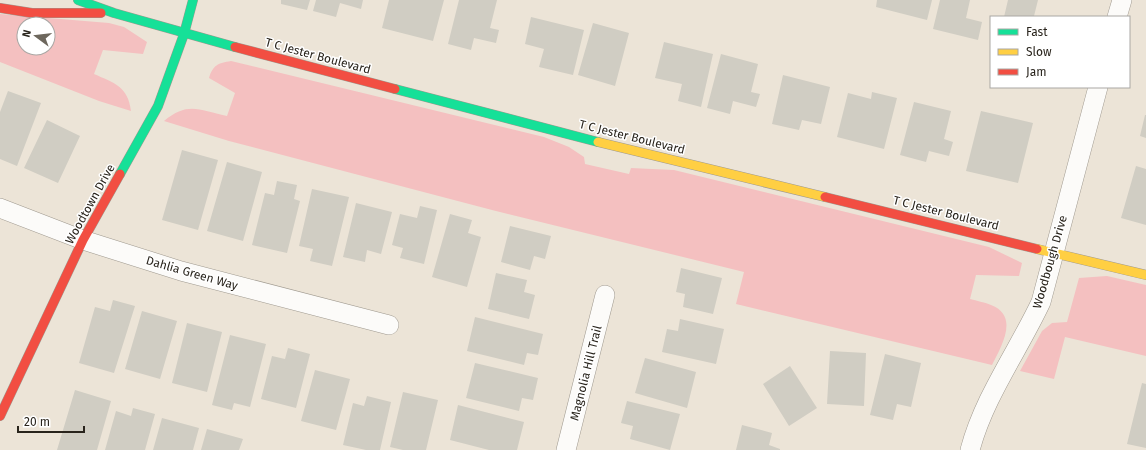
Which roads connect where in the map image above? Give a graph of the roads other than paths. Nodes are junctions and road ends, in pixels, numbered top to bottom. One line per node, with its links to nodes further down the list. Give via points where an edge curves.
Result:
1 (78, 0): 5 (street, T C Jester Boulevard)
2 (194, 0): 7 (street, Woodtown Drive)
3 (1122, 0): 6 (street)
4 (0, 8): 5 (street, T C Jester Boulevard, via 32,13)
5 (114, 13): 7 (street, T C Jester Boulevard)
6 (1117, 16)
7 (184, 34): 10 (street, Woodtown Drive, via 158,106); 11 (street, T C Jester Boulevard, via 615,146)
8 (1098, 88): 11 (street, Woodbough Drive)
9 (0, 208): 10 (street, Dahlia Green Way)
10 (83, 240): 14 (street, Dahlia Green Way, via 181,271); 15 (street, Woodtown Drive)
11 (1055, 252): 12 (street, T C Jester Boulevard); 17 (street, Woodbough Drive, via 1041,302 984,410)
12 (1146, 275)
13 (605, 295): 16 (street, Magnolia Hill Trail)
14 (389, 325)
15 (0, 416)
16 (566, 450)
17 (970, 450)

